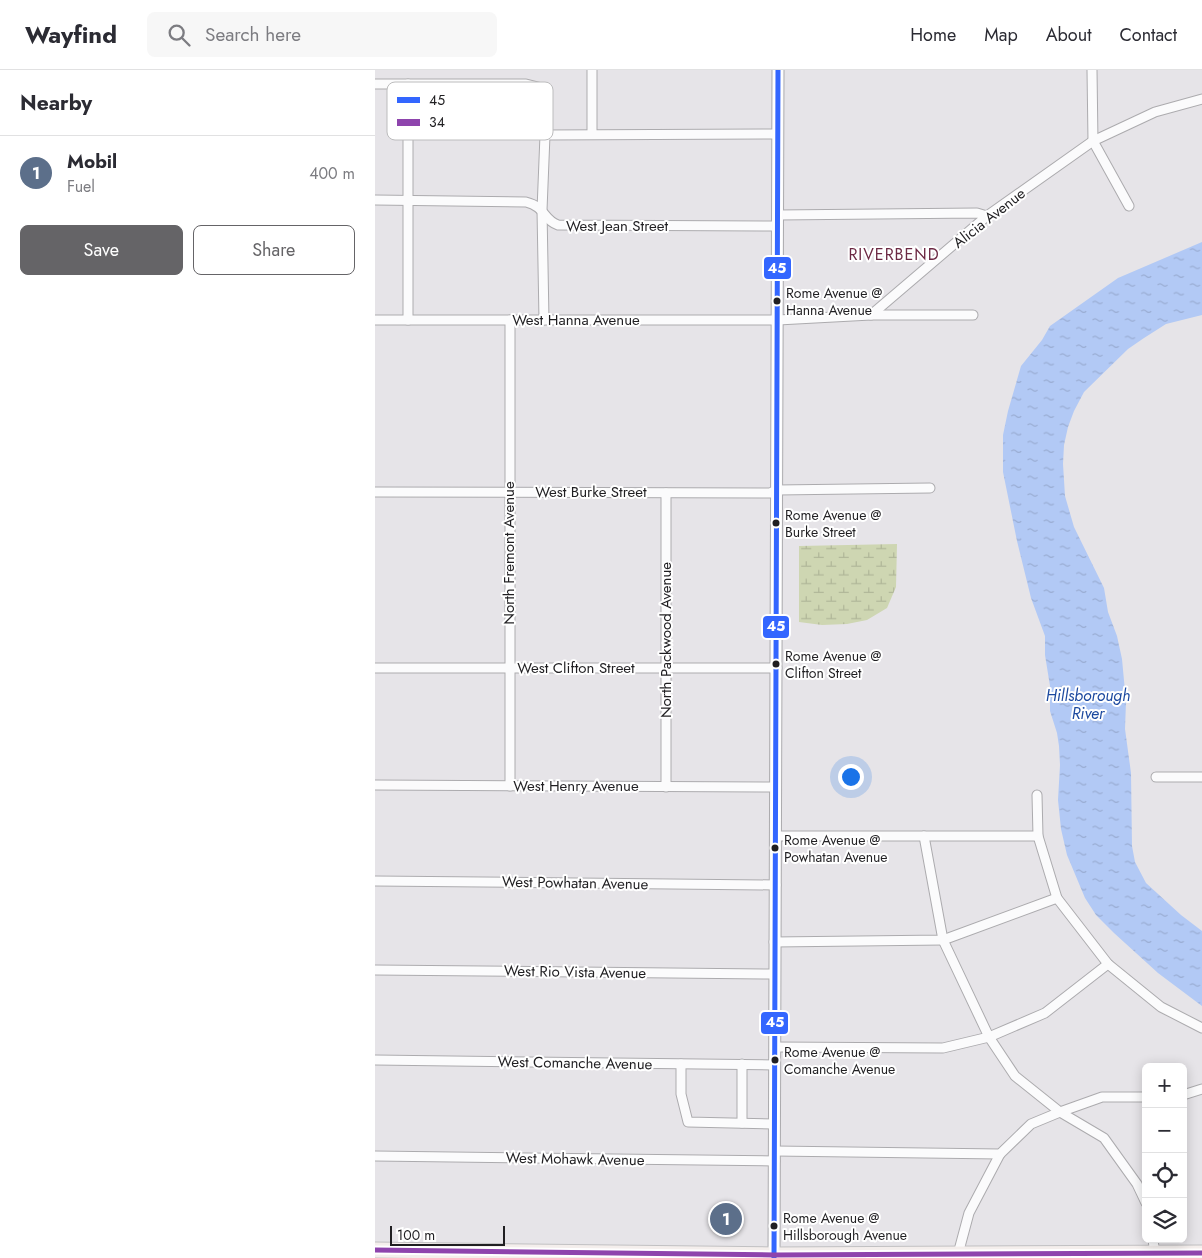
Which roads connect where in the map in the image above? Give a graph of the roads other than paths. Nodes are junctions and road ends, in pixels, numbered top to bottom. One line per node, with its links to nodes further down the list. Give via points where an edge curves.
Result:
1 (592, 70): 6 (street)
2 (778, 70): 7 (street)
3 (1092, 70): 10 (street)
4 (1202, 99): 10 (street, Alicia Avenue, via 1155,112)
5 (553, 134): 6 (street)
6 (592, 134): 7 (street)
7 (778, 134): 16 (street)
8 (408, 140): 12 (street)
9 (545, 140): 14 (street)
10 (1093, 141): 13 (street); 15 (street, Alicia Avenue)
11 (375, 200): 12 (street, West Jean Street)
12 (409, 200): 14 (street, West Jean Street, via 526,202); 20 (street)
13 (1129, 206)
14 (542, 210): 16 (street, West Jean Street, via 550,223 558,225); 22 (street)
15 (987, 216): 16 (street, West Jean Street, via 977,212); 17 (street, Alicia Avenue)
16 (778, 220): 23 (street)
17 (871, 316): 18 (street); 23 (street)
18 (973, 316)
19 (375, 320): 20 (street, West Hanna Avenue)
20 (408, 320): 21 (street, West Hanna Avenue)
21 (510, 320): 22 (street, West Hanna Avenue); 27 (street, North Fremont Avenue)
22 (545, 320): 23 (street, West Hanna Avenue)
23 (778, 320): 25 (street)
24 (931, 488): 25 (street, West Burke Street)
25 (777, 490): 28 (street, West Burke Street, via 771,493); 32 (street)
26 (375, 492): 27 (street, West Burke Street)
27 (509, 492): 28 (street, West Burke Street); 29 (street, North Fremont Avenue)
28 (666, 492): 31 (street, North Packwood Avenue)
29 (509, 667): 30 (street, West Clifton Street); 31 (street, West Clifton Street); 36 (street, North Fremont Avenue)
30 (375, 668)
31 (665, 668): 32 (street, West Clifton Street); 37 (street, North Packwood Avenue)
32 (777, 668): 38 (street)
33 (1156, 776): 34 (street)
34 (1202, 777)
35 (375, 785): 36 (street, West Henry Avenue)
36 (510, 786): 37 (street, West Henry Avenue)
37 (666, 787): 38 (street, West Henry Avenue)
38 (776, 787): 40 (street)
39 (1037, 795): 42 (street)
40 (776, 836): 41 (street); 44 (street)
41 (924, 836): 42 (street); 46 (street)
42 (1039, 836): 45 (street)
43 (375, 881): 44 (street, West Powhatan Avenue)
44 (776, 885): 47 (street)
45 (1057, 898): 46 (street); 48 (street)
46 (943, 940): 47 (street); 52 (street)
47 (774, 942): 50 (street)
48 (1108, 964): 51 (street, via 1161,1007); 52 (street, via 1045,1013)
49 (375, 970): 50 (street, West Rio Vista Avenue)
50 (774, 974): 53 (street)
51 (1202, 1028)
52 (989, 1037): 53 (street, via 943,1048); 61 (street, via 1015,1076)
53 (775, 1047): 57 (street)
54 (375, 1060): 55 (street, West Comanche Avenue)
55 (681, 1064): 56 (street, West Comanche Avenue); 62 (street, via 681,1094 688,1122)
56 (742, 1064): 57 (street, West Comanche Avenue); 62 (street)
57 (775, 1065): 63 (street)
58 (1202, 1089): 59 (street)
59 (1187, 1094)
60 (1142, 1097): 61 (street, via 1102,1097)
61 (1060, 1112): 64 (street, via 1031,1124); 67 (street, via 1104,1138)
62 (742, 1123): 63 (street)
63 (775, 1124): 66 (street)
64 (1000, 1154): 66 (street, West Mohawk Avenue); 73 (street, via 969,1213)
65 (375, 1156): 66 (street, West Mohawk Avenue)
66 (775, 1156): 72 (street)
67 (1144, 1198)
68 (1154, 1250): 70 (main road); 74 (main road)
69 (379, 1252): 71 (main road)
70 (1202, 1252)
71 (582, 1255): 72 (main road)
72 (774, 1256): 73 (main road)
73 (955, 1256): 74 (main road)
74 (1047, 1256)

